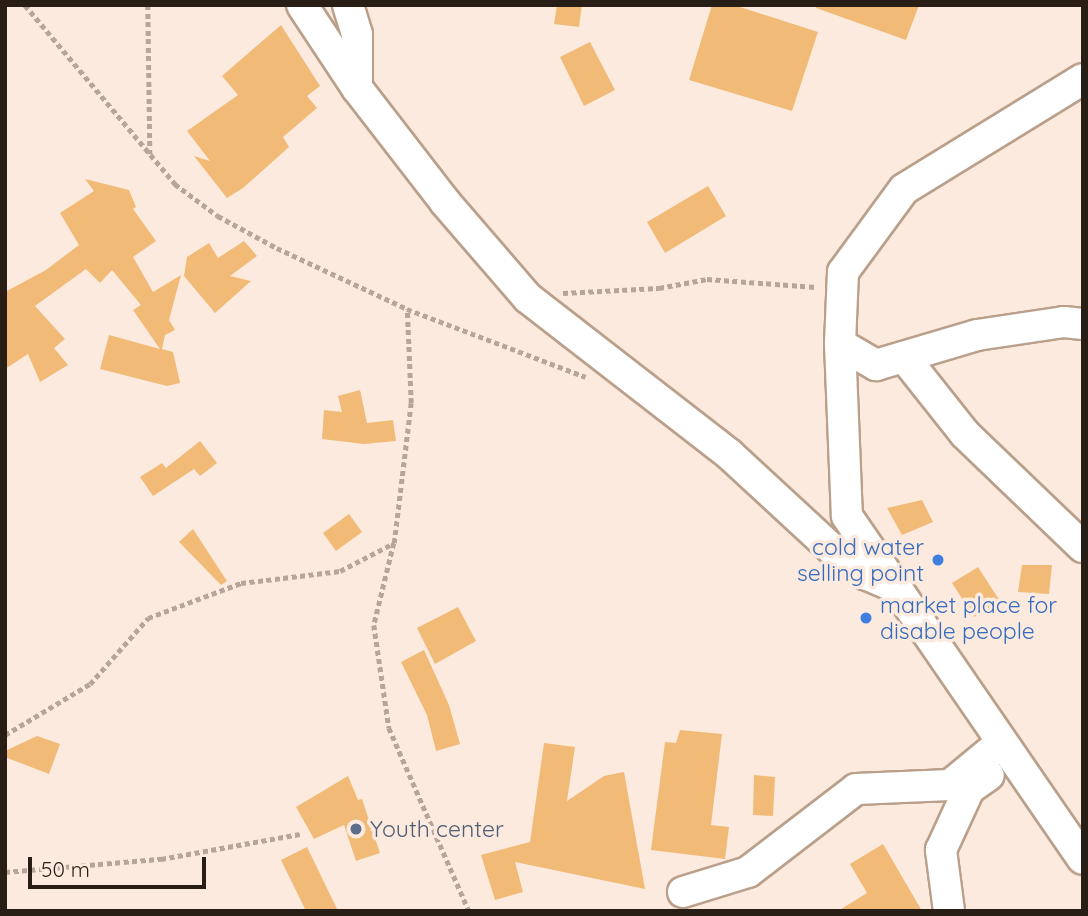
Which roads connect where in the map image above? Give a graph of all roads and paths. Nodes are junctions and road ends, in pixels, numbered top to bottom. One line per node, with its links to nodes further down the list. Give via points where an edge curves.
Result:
1 (25, 5): 7 (path)
2 (148, 5): 7 (path)
3 (302, 5): 6 (street)
4 (348, 5): 6 (street, via 357,34)
5 (1083, 79): 8 (street, via 904,189 843,272)
6 (357, 88): 9 (street, via 445,202)
7 (150, 155): 10 (path, via 175,184 218,216)
8 (843, 289): 9 (path, via 707,279 659,288); 12 (street)
9 (528, 298): 17 (street, via 729,454 834,551 865,574)
10 (407, 309): 14 (path); 15 (path, via 411,403)
11 (1083, 324): 13 (street, via 1064,322 977,335)
12 (840, 344): 13 (street, via 876,365); 17 (street, via 847,516)
13 (904, 357): 16 (street, via 965,434)
14 (596, 381)
15 (394, 542): 18 (path, via 340,571 241,583 148,618 90,684); 24 (path, via 374,625 389,728)
16 (1083, 547)
17 (895, 587): 19 (street)
18 (5, 735)
19 (1007, 751): 21 (street); 23 (street, via 950,785 856,789 748,872); 25 (street, via 969,789 941,850)
20 (300, 834): 22 (path, via 161,859)
21 (1083, 859)
22 (5, 872)
23 (683, 892)
24 (469, 911)
25 (949, 911)

